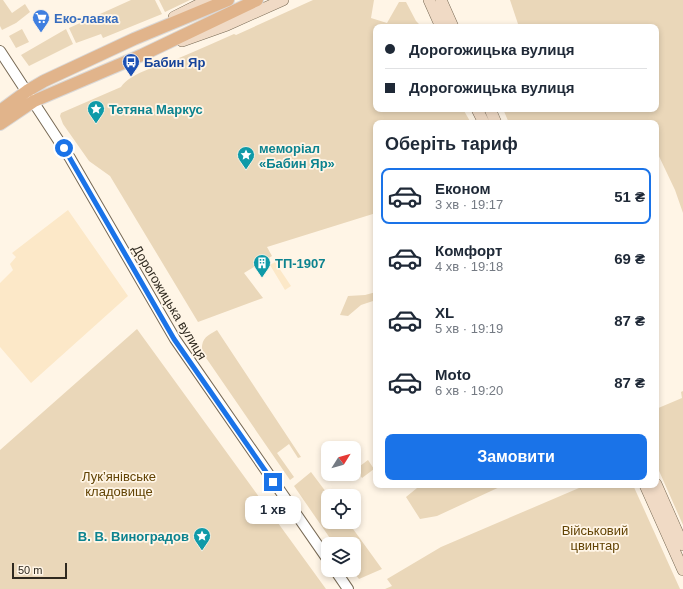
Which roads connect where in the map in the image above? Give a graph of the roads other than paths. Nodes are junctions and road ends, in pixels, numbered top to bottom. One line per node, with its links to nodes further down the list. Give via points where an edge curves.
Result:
1 (208, 0): 9 (main road)
2 (228, 0): 9 (main road)
3 (257, 0): 11 (main road)
4 (283, 0): 11 (main road, via 227,25)
5 (429, 0): 7 (main road)
6 (441, 0): 8 (main road)
7 (440, 24)
8 (452, 24)
9 (134, 39): 12 (main road)
10 (0, 51): 12 (street, Дорогожицька вулиця)
11 (142, 55): 13 (main road)
12 (27, 91): 13 (street, Дорогожицька вулиця); 14 (main road)
13 (34, 101): 15 (main road); 19 (street, Дорогожицька вулиця, via 70,158 174,339)
14 (0, 111)
15 (0, 124)
16 (646, 488): 20 (main road)
17 (658, 488): 18 (main road)
18 (683, 545)
19 (321, 550)
20 (683, 570)
21 (340, 577): 22 (street)
22 (348, 589)

